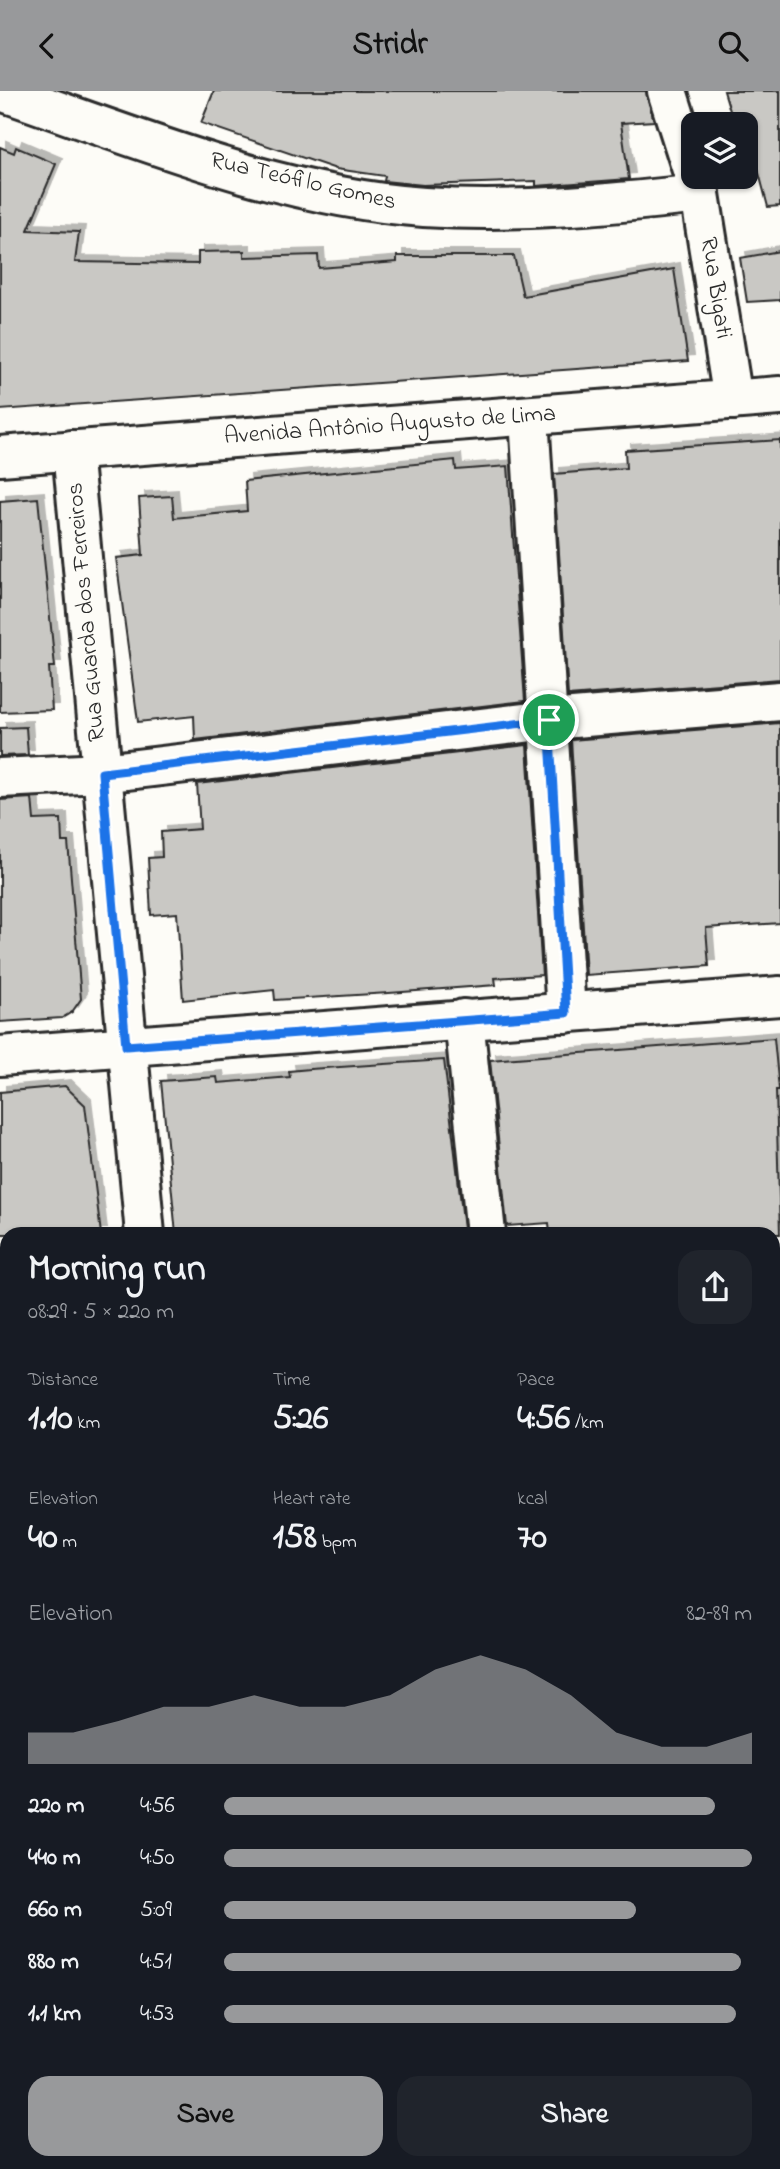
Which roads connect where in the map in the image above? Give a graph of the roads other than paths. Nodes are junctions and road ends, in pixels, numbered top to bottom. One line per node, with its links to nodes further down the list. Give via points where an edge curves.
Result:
1 (1, 91): 4 (street, Rua Teófilo Gomes, via 171,151 348,197 423,207 518,209)
2 (667, 91): 3 (street, Rua Bigati)
3 (681, 134)
4 (681, 183)
5 (697, 189): 7 (street, Rua Bigati)
6 (780, 396): 7 (street, Avenida Antônio Augusto de Lima)
7 (733, 400): 8 (street, Avenida Antônio Augusto de Lima)
8 (529, 417): 9 (street, Avenida Antônio Augusto de Lima); 12 (street)
9 (72, 450): 10 (street, Avenida Antônio Augusto de Lima); 13 (street, Rua Guarda dos Ferreiros)
10 (0, 456)
11 (780, 701): 12 (street)
12 (549, 720): 13 (street); 16 (street)
13 (102, 773): 14 (street); 18 (street, Rua Guarda dos Ferreiros)
14 (0, 778)
15 (780, 996): 16 (street)
16 (566, 1013): 17 (street)
17 (464, 1019): 18 (street); 21 (street)
18 (126, 1046): 19 (street); 20 (street, Rua Guarda dos Ferreiros)
19 (0, 1056)
20 (144, 1227)
21 (485, 1227)

